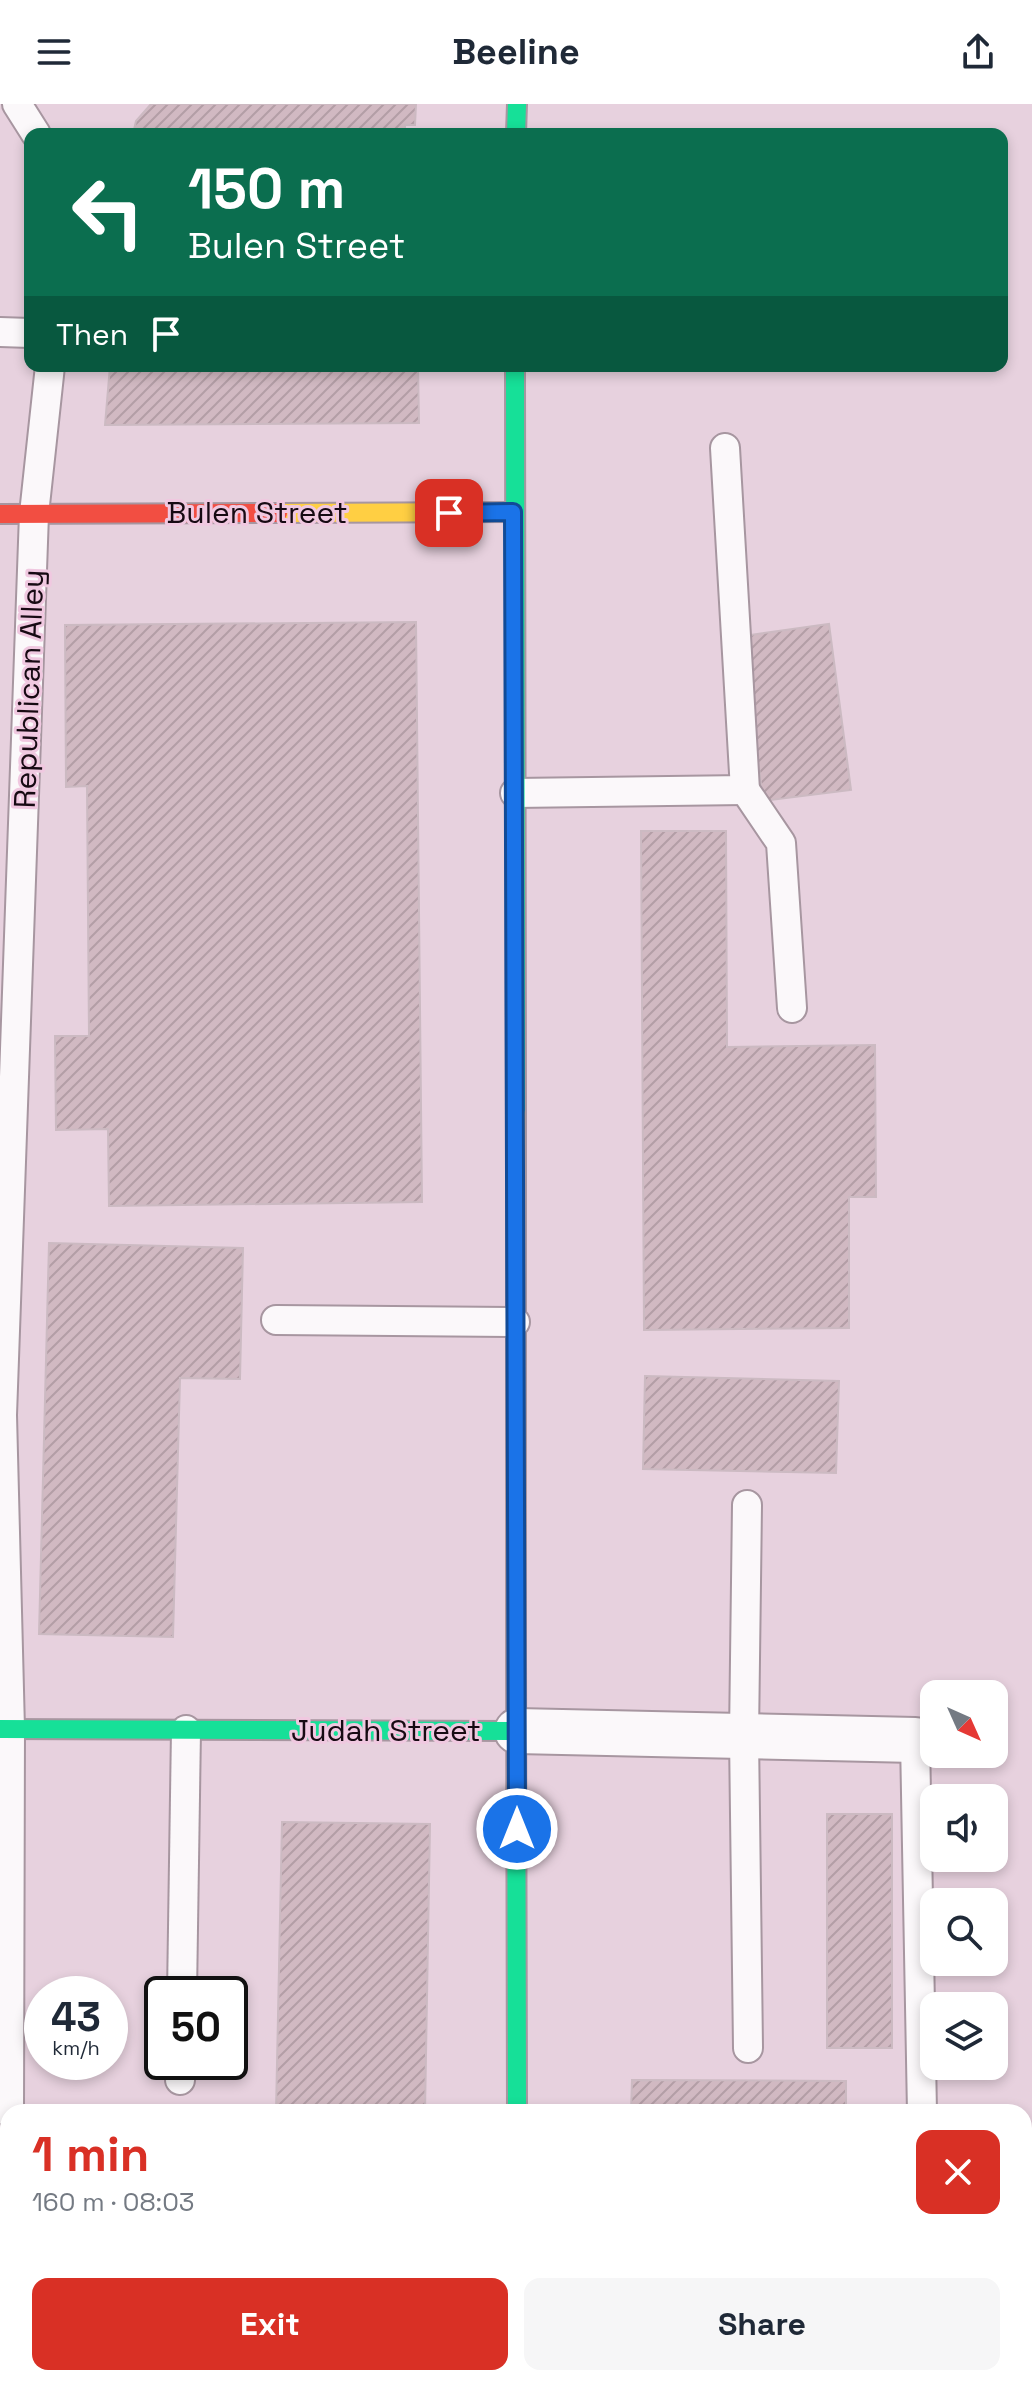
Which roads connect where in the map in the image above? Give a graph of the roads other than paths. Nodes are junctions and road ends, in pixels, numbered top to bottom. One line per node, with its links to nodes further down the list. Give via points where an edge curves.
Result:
1 (17, 104): 3 (lane)
2 (517, 104): 4 (main road)
3 (32, 128)
4 (516, 128)
5 (0, 332): 6 (lane)
6 (24, 333)
7 (49, 372): 12 (lane, Republican Alley)
8 (515, 372): 10 (main road)
9 (725, 448): 13 (lane)
10 (513, 512): 12 (main road, Bulen Street); 14 (main road)
11 (0, 514): 12 (main road, Bulen Street)
12 (34, 514): 19 (lane, Republican Alley, via 2,1415)
13 (745, 790): 14 (lane); 15 (lane, via 781,843)
14 (515, 793): 17 (main road)
15 (792, 1008)
16 (276, 1320): 17 (lane)
17 (515, 1322): 21 (main road)
18 (747, 1505): 22 (lane)
19 (5, 1729): 20 (main road, Judah Street); 26 (lane, Republican Alley)
20 (186, 1730): 21 (main road, Judah Street); 24 (lane)
21 (517, 1731): 22 (street, Judah Street); 27 (main road)
22 (744, 1736): 23 (street, Judah Street); 25 (lane)
23 (915, 1740): 28 (lane)
24 (182, 1976)
25 (748, 2048)
26 (9, 2104)
27 (517, 2104)
28 (922, 2104)

